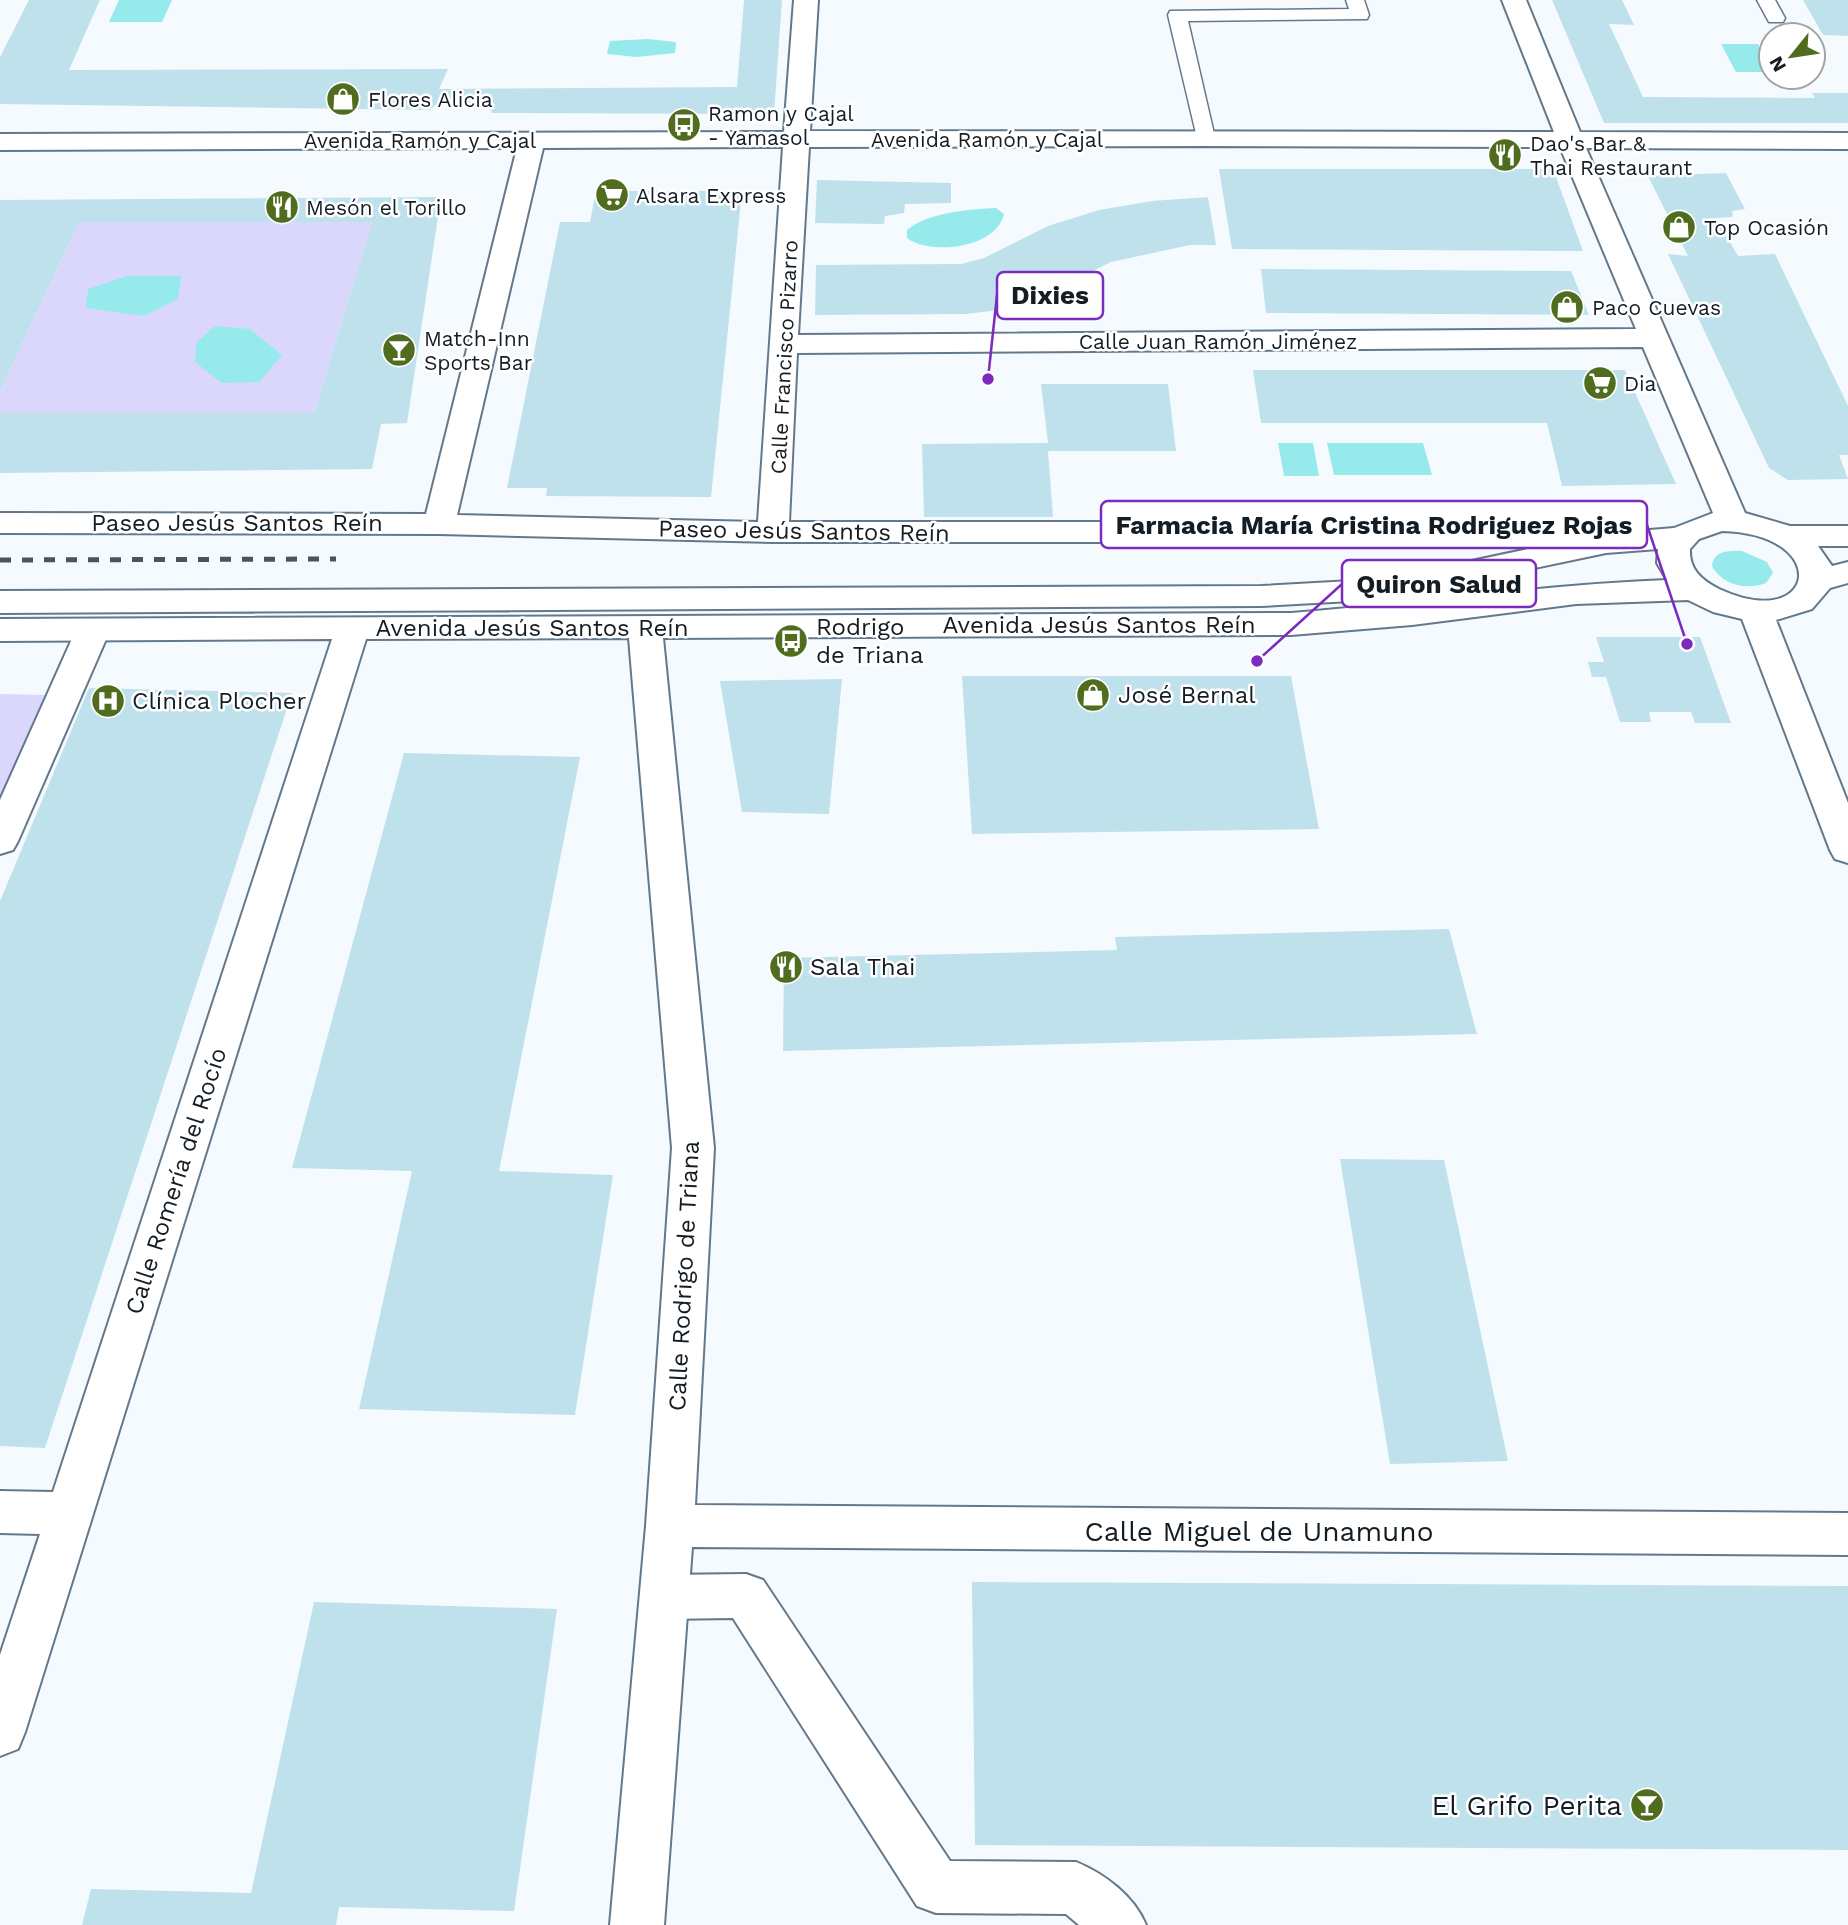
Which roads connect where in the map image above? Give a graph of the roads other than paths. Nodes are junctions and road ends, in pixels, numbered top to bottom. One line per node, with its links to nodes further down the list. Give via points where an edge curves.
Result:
1 (806, 0): 8 (street, Calle Francisco Pizarro)
2 (1355, 0): 6 (lane, via 1360,15 1178,15)
3 (1514, 0): 9 (street)
4 (1766, 0): 5 (lane)
5 (1776, 18)
6 (1205, 138): 8 (street, Avenida Ramón y Cajal); 9 (street, Avenida Ramón y Cajal)
7 (532, 140): 8 (street, Avenida Ramón y Cajal); 11 (street, Avenida Ramón y Cajal); 16 (street)
8 (798, 140): 13 (street, Calle Francisco Pizarro)
9 (1570, 140): 10 (street, Avenida Ramón y Cajal); 12 (street)
10 (1848, 141)
11 (0, 142)
12 (1654, 338): 13 (street, Calle Juan Ramón Jiménez); 14 (street)
13 (783, 344): 17 (street, Calle Francisco Pizarro)
14 (1732, 521): 18 (street); 20 (street, via 1705,524)
15 (0, 523): 16 (street, Paseo Jesús Santos Reín)
16 (439, 524): 17 (street, Paseo Jesús Santos Reín)
17 (774, 533): 21 (street, Paseo Jesús Santos Reín, via 1527,528)
18 (1784, 536): 19 (street); 22 (street, via 1811,557 1817,569)
19 (1848, 536)
20 (1679, 538): 21 (street, Avenida Jesús Santos Reín); 23 (street, via 1672,550 1673,563)
21 (1606, 543): 24 (street, Avenida Jesús Santos Reín, via 1387,589 1261,597)
22 (1833, 577): 25 (street, via 1799,603)
23 (1693, 589): 25 (street, via 1712,600); 26 (street, Avenida Jesús Santos Reín, via 1576,594 1291,624)
24 (0, 602)
25 (1755, 610): 31 (street)
26 (645, 627): 27 (street, Avenida Jesús Santos Reín); 34 (street, Calle Rodrigo de Triana, via 693,1148)
27 (352, 629): 29 (street, Avenida Jesús Santos Reín); 33 (street, Calle Romería del Rocío)
28 (0, 630): 29 (street, Avenida Jesús Santos Reín)
29 (93, 630): 30 (street)
30 (0, 841)
31 (1848, 850)
32 (0, 1511): 33 (street)
33 (71, 1514): 37 (street, Calle Romería del Rocío)
34 (670, 1526): 35 (street, Calle Miguel de Unamuno); 36 (street, Calle Rodrigo de Triana)
35 (1848, 1534)
36 (664, 1597): 38 (street, Calle Rodrigo de Triana); 39 (street, via 746,1596 936,1887 1076,1888)
37 (0, 1732)
38 (637, 1925)
39 (1119, 1925)

